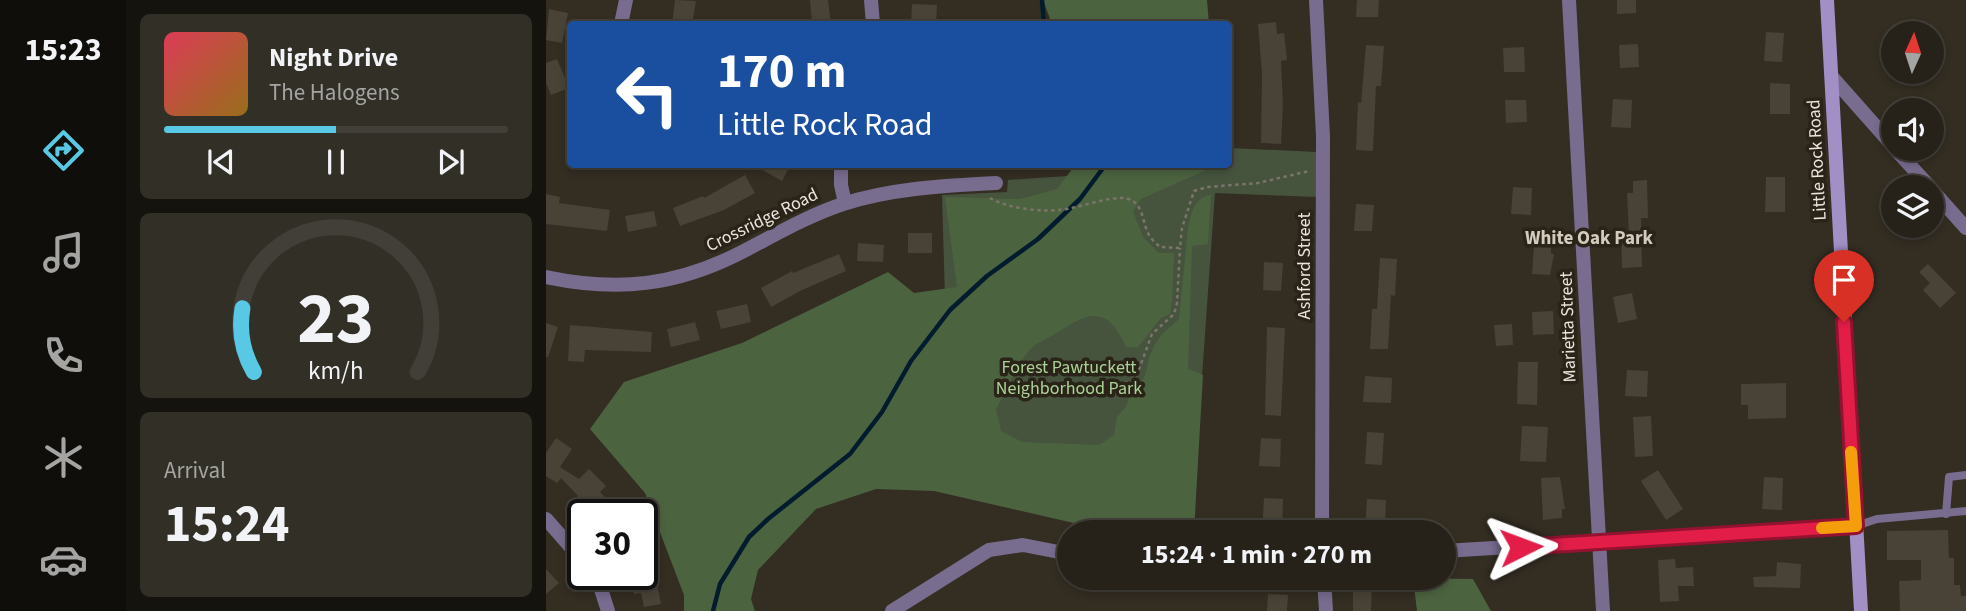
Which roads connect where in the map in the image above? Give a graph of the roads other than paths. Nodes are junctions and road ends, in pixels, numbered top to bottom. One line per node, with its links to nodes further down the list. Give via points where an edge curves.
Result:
1 (626, 0): 6 (street)
2 (871, 0): 7 (street)
3 (1316, 0): 22 (street, Ashford Street, via 1323,169)
4 (1569, 0): 25 (street, Marietta Street)
5 (1827, 0): 8 (main road, Little Rock Road)
6 (622, 21)
7 (873, 21)
8 (1832, 78): 9 (street); 23 (main road, Little Rock Road)
9 (1881, 133)
10 (1906, 161): 12 (street)
11 (841, 168): 14 (street)
12 (1918, 175)
13 (996, 183): 14 (street, Crossridge Road, via 899,190)
14 (845, 203): 17 (street, Crossridge Road, via 671,280 608,286)
15 (1944, 203): 16 (street)
16 (1966, 228)
17 (546, 277)
18 (1966, 475): 20 (lane, via 1949,477)
19 (1966, 511): 20 (lane)
20 (1946, 514): 23 (lane, via 1877,519)
21 (546, 519): 24 (street)
22 (1322, 520)
23 (1856, 526): 25 (street); 34 (main road, Little Rock Road)
24 (567, 543)
25 (1598, 543): 26 (street); 33 (street, Marietta Street)
26 (1456, 550)
27 (1057, 552): 31 (street, via 1023,545 989,550)
28 (601, 590): 30 (street)
29 (1325, 590): 32 (street)
30 (608, 611)
31 (892, 611)
32 (1326, 611)
33 (1603, 611)
34 (1860, 611)

